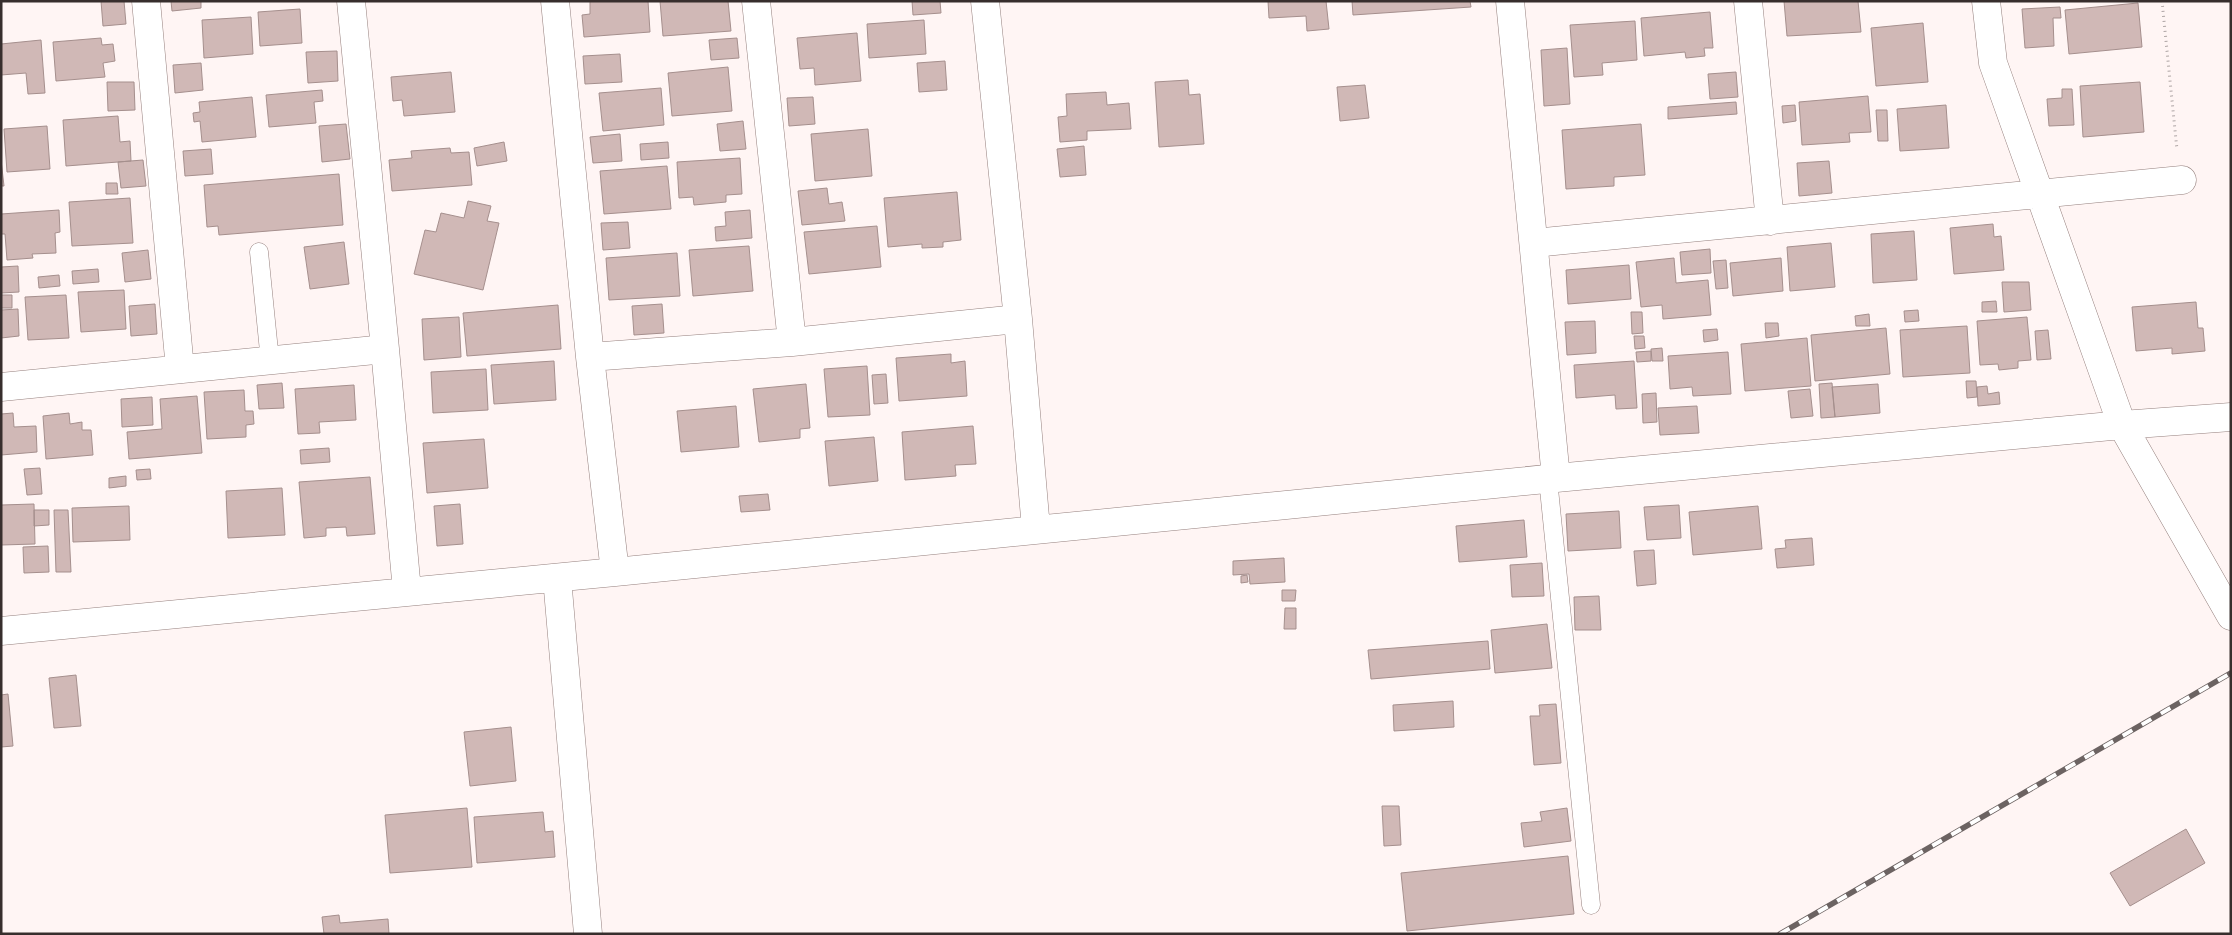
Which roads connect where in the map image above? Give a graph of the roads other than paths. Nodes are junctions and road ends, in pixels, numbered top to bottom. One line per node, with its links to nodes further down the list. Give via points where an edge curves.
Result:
1 (146, 1): 19 (street)
2 (351, 1): 16 (street)
3 (555, 1): 17 (street)
4 (756, 1): 15 (street)
5 (985, 1): 14 (street)
6 (1510, 1): 12 (street)
7 (1748, 1): 11 (street)
8 (1986, 1): 10 (street, via 1993,63)
9 (2182, 180): 10 (street)
10 (2039, 193): 11 (street); 22 (street)
11 (1770, 221): 12 (street)
12 (1534, 243): 23 (street)
13 (259, 252): 18 (lane)
14 (1018, 319): 15 (street); 24 (street)
15 (792, 342): 17 (street)
16 (385, 350): 18 (street); 27 (street)
17 (590, 357): 25 (street)
18 (270, 361): 19 (street)
19 (180, 369): 20 (street)
20 (1, 386)
21 (2231, 417): 22 (street)
22 (2122, 425): 23 (street); 28 (street)
23 (1552, 478): 24 (street); 30 (lane)
24 (1036, 529): 25 (street)
25 (615, 572): 26 (street)
26 (557, 578): 27 (street); 31 (street)
27 (407, 591): 29 (street)
28 (2231, 616)
29 (1, 631)
30 (1591, 905)
31 (588, 934)

